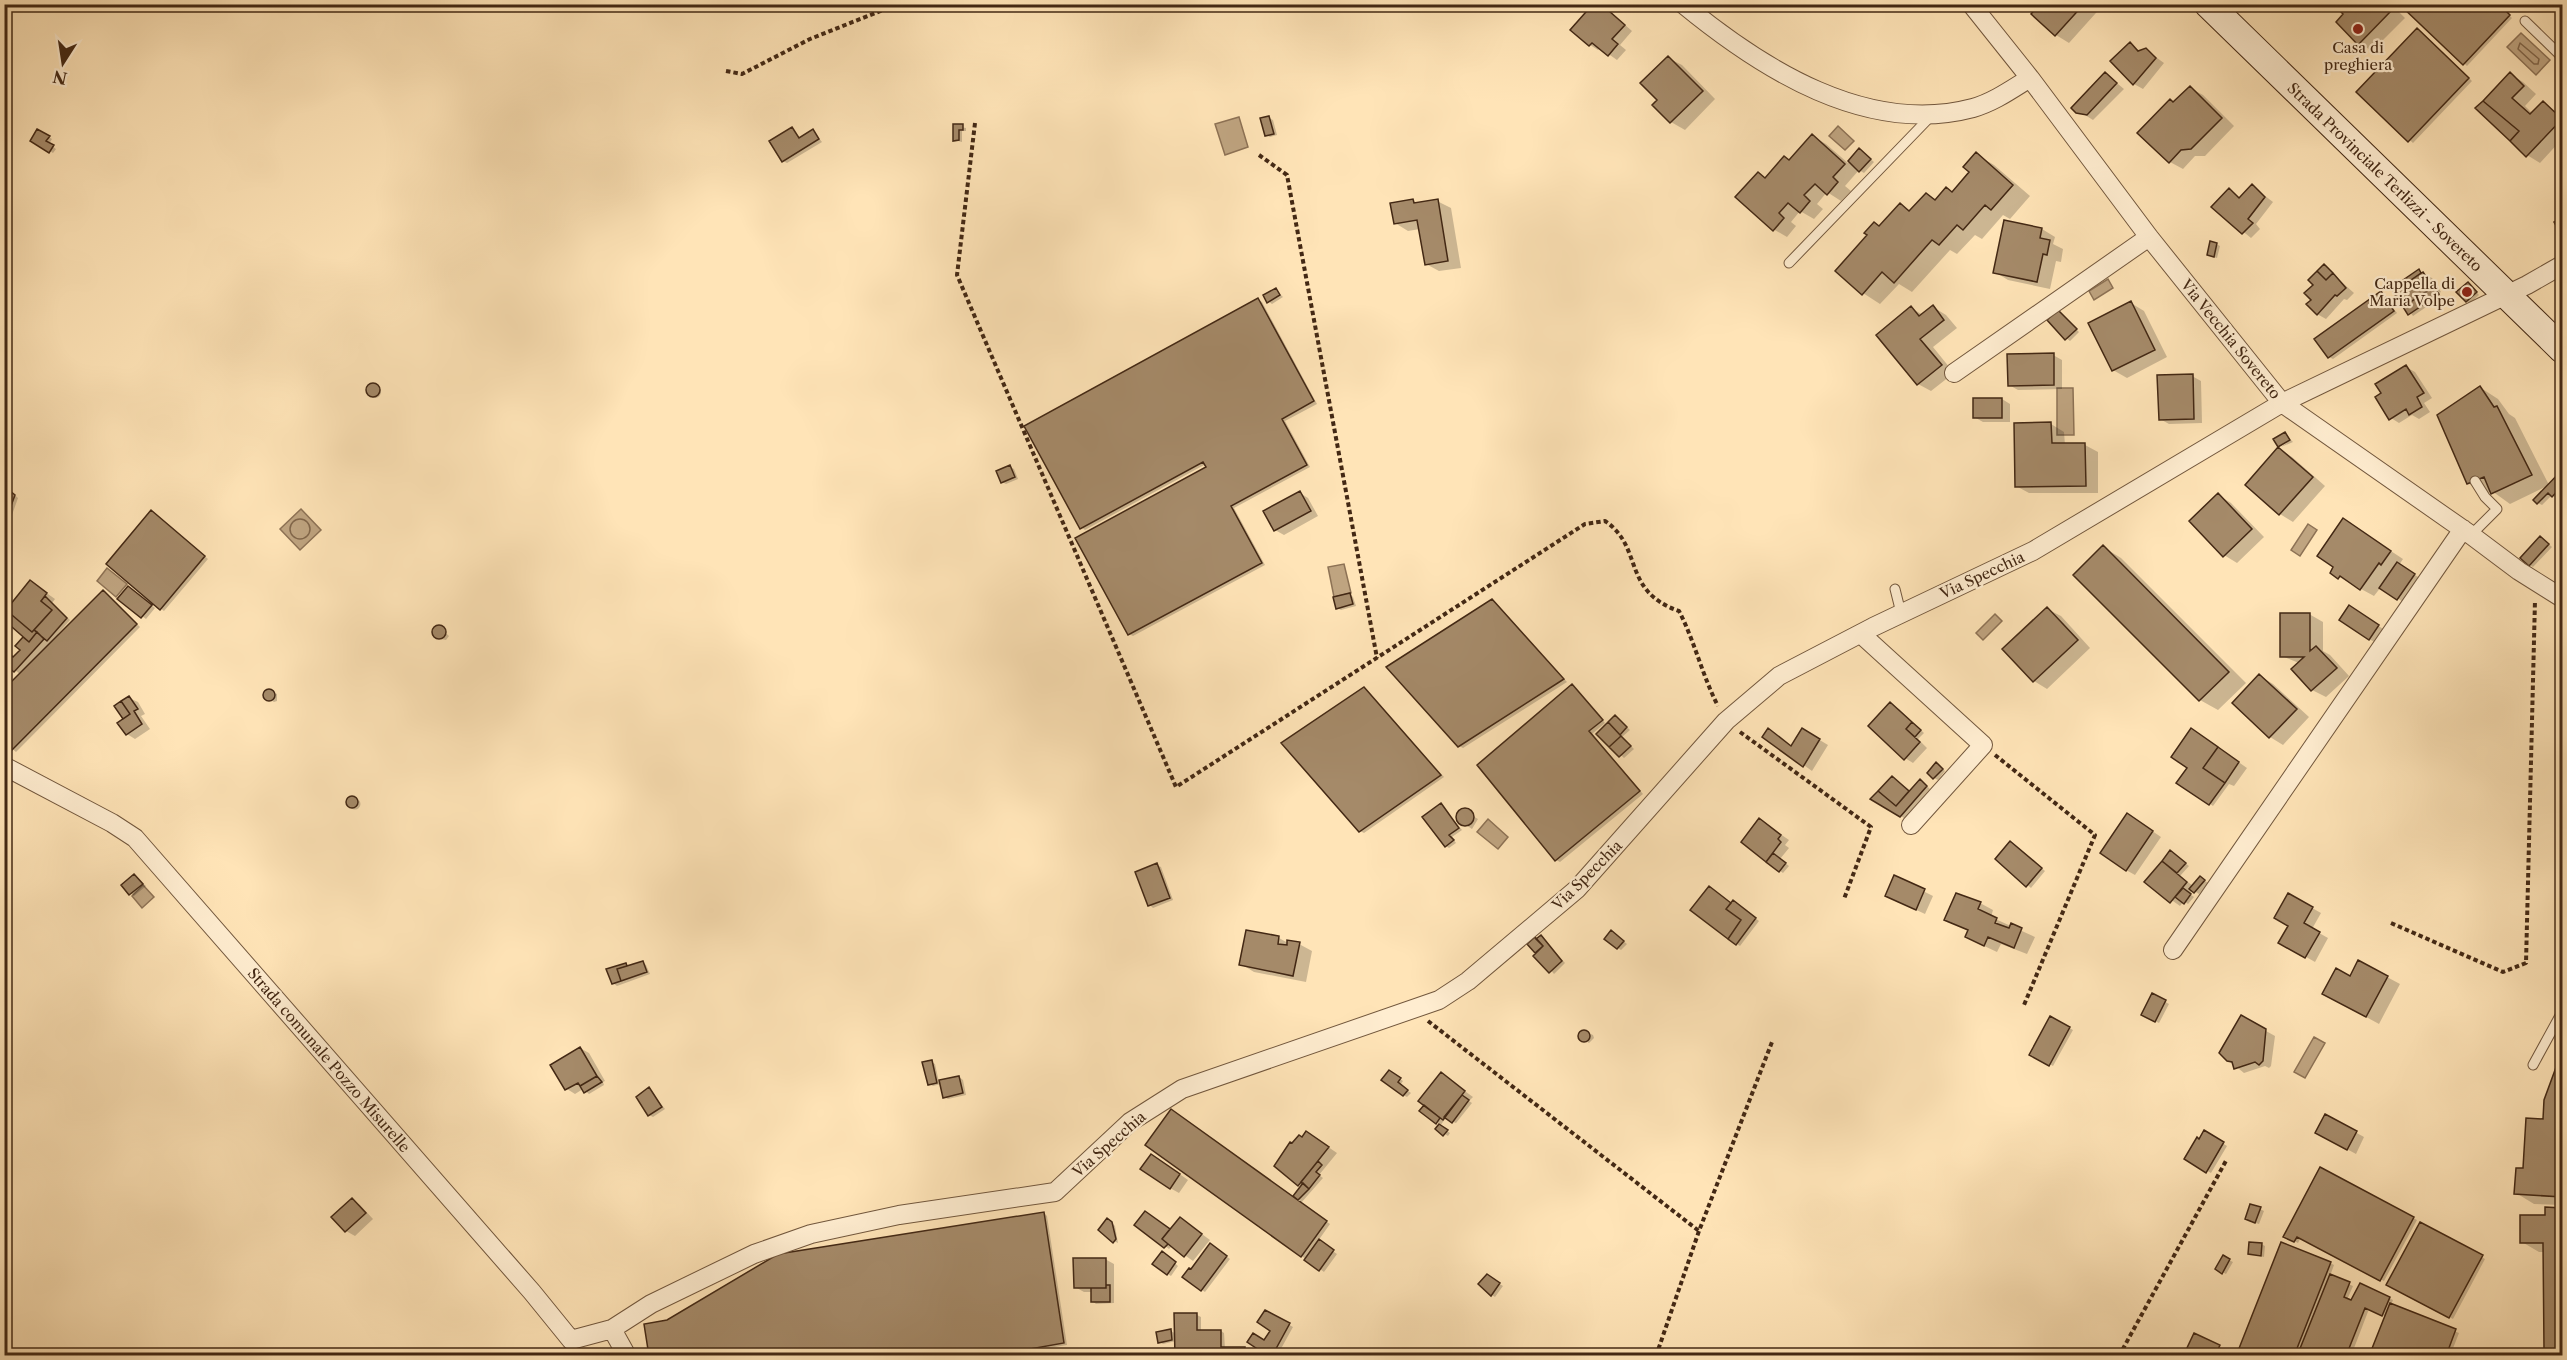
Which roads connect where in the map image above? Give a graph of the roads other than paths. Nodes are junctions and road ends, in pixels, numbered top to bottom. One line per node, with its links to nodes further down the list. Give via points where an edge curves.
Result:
1 (1683, 4): 7 (street, via 1759,60 1812,88 1867,108)
2 (1971, 4): 6 (street, Via Vecchia Sovereto)
3 (2208, 4): 11 (main road, Strada Provinciale Terlizzi - Sovereto)
4 (2525, 21): 5 (lane)
5 (2562, 57)
6 (2030, 78): 7 (street, via 1974,108); 8 (street, Via Vecchia Sovereto)
7 (1932, 115): 9 (lane)
8 (2149, 237): 13 (street); 14 (street, Via Vecchia Sovereto)
9 (1790, 264)
10 (2562, 265): 11 (street, Via Specchia)
11 (2506, 294): 12 (main road, Strada Provinciale Terlizzi - Sovereto); 14 (street, Via Specchia)
12 (2562, 349)
13 (1954, 374)
14 (2282, 403): 16 (street, Via Vecchia Sovereto); 19 (street, Via Specchia, via 2033,550)
15 (2475, 481): 16 (lane, via 2497,509)
16 (2467, 532): 18 (street, Via Vecchia Sovereto); 23 (street)
17 (1895, 590): 19 (lane)
18 (2562, 598)
19 (1901, 613): 20 (street, Via Specchia)
20 (1861, 634): 22 (street, via 1983,745); 26 (street, Via Specchia, via 1779,676 1725,721 1577,889 1468,981 1439,1000 1182,1089 1130,1122 1055,1192 899,1215 811,1234 754,1254 651,1304)
21 (4, 766): 26 (street, Strada comunale Pozzo Misurelle, via 135,838 571,1340)
22 (1911, 825)
23 (2173, 950)
24 (2562, 1012): 25 (lane)
25 (2533, 1065)
26 (612, 1329): 27 (street)
27 (627, 1356)

